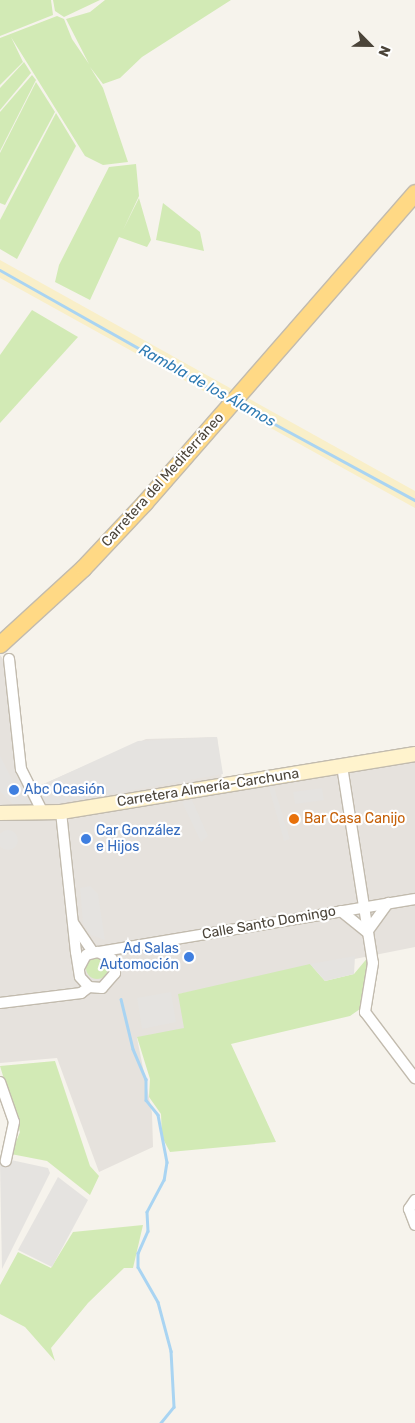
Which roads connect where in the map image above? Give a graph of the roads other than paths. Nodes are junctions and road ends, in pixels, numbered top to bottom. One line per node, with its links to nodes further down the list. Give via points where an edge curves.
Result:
1 (415, 193): 2 (highway, Carretera del Mediterráneo, via 84,568)
2 (0, 645)
3 (9, 659): 8 (street, via 21,768)
4 (415, 754): 5 (main road, Carretera Almería-Carchuna)
5 (342, 766): 6 (main road, Carretera Almería-Carchuna); 9 (street)
6 (60, 812): 8 (main road, Carretera Almería-Carchuna); 14 (street)
7 (0, 813): 8 (main road, Carretera Almería-Carchuna)
8 (43, 813)
9 (360, 885): 11 (street, via 371,900); 12 (street); 13 (street, via 354,900)
10 (415, 899): 11 (street, Calle Santo Domingo)
11 (388, 903): 12 (street, Calle Santo Domingo); 15 (street)
12 (363, 907): 13 (street, Calle Santo Domingo); 15 (street)
13 (340, 911): 15 (street, via 358,920); 16 (street, Calle Santo Domingo)
14 (73, 923): 17 (street); 19 (street)
15 (367, 932): 22 (street, via 373,963 368,1021)
16 (124, 948): 17 (street, Calle Santo Domingo); 18 (street)
17 (96, 952): 18 (street); 19 (street)
18 (112, 959): 20 (street, via 113,979 102,988)
19 (79, 968): 20 (street)
20 (89, 986): 21 (street, via 81,993)
21 (0, 1003)
22 (415, 1078)
23 (0, 1082): 24 (street, via 14,1122)
24 (6, 1162)
25 (415, 1200): 26 (street, via 409,1209)
26 (415, 1225)

